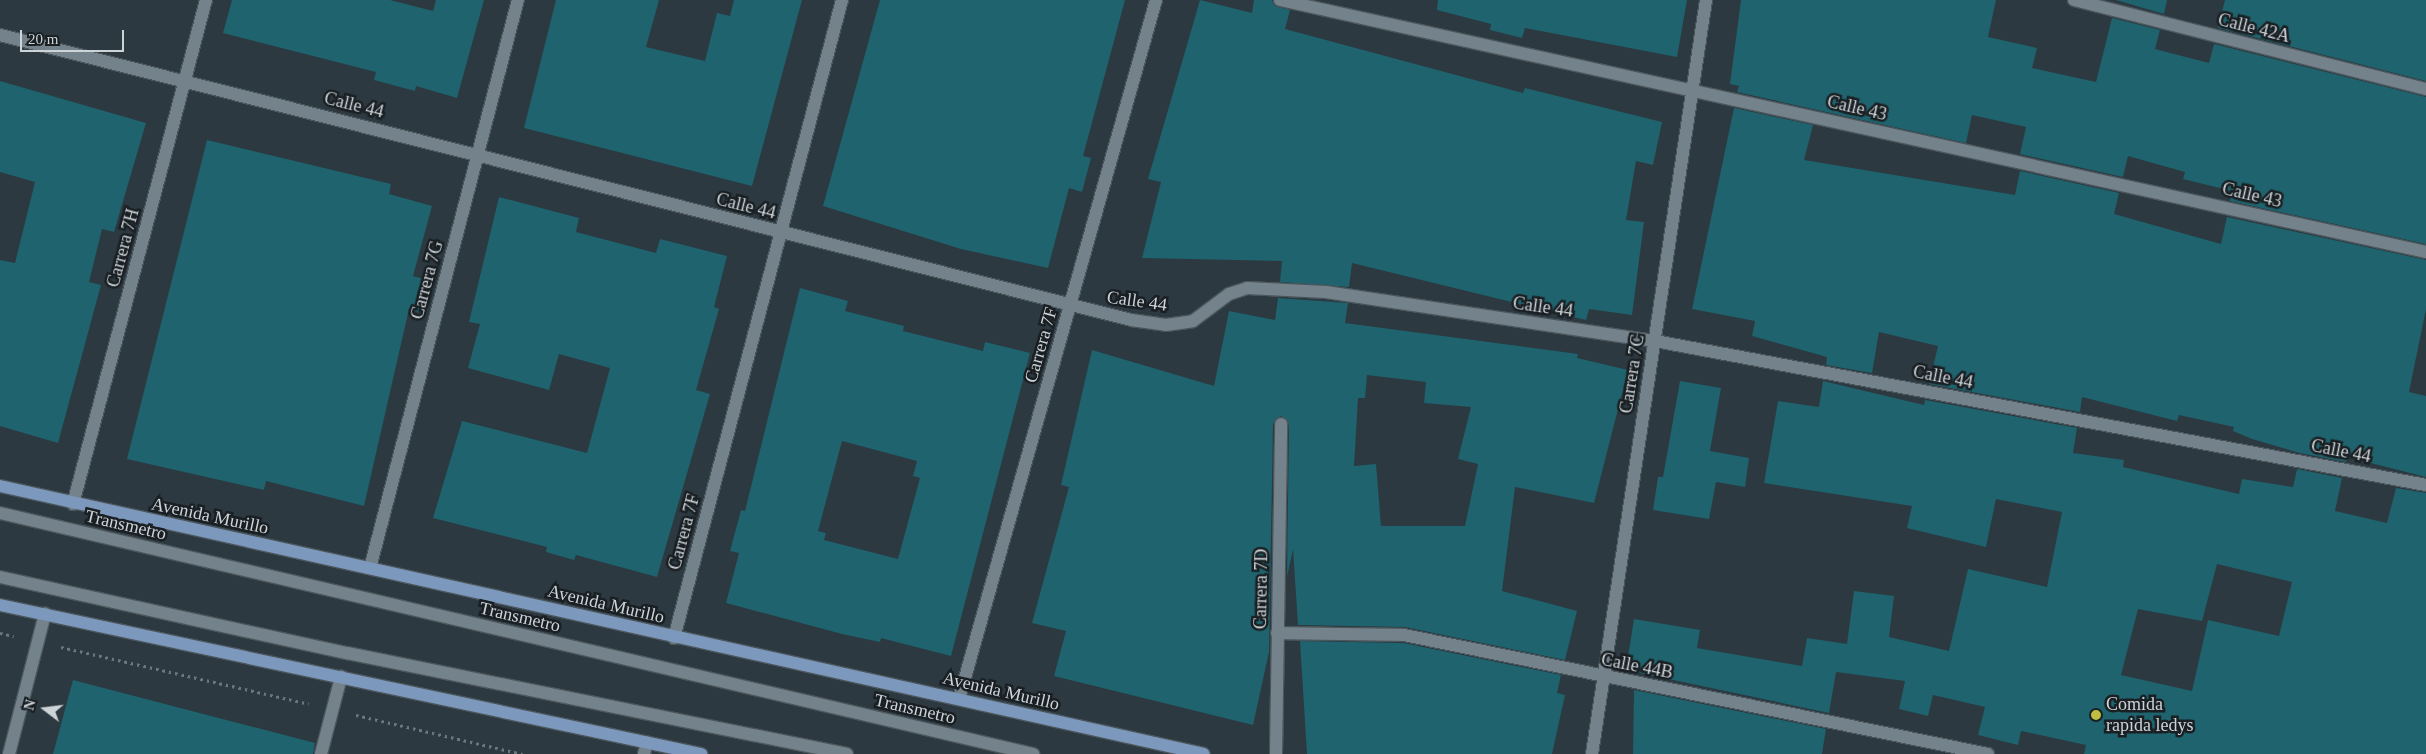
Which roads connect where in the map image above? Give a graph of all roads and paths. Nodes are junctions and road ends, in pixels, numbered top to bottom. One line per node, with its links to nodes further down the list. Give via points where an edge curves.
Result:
1 (206, 0): 9 (street, Carrera 7H)
2 (518, 0): 12 (street, Carrera 7G)
3 (842, 0): 13 (street, Carrera 7F)
4 (1156, 0): 15 (street, Carrera 7F)
5 (1280, 0): 10 (street, Calle 43)
6 (1706, 0): 10 (street, Carrera 7C)
7 (2074, 0): 11 (street, Calle 42A)
8 (0, 35): 9 (street, Calle 44)
9 (185, 79): 12 (street, Calle 44); 20 (street, Carrera 7H)
10 (1693, 89): 14 (street, Calle 43); 16 (street, Carrera 7C)
11 (2426, 89)
12 (478, 155): 13 (street, Calle 44); 22 (street, Carrera 7G)
13 (781, 233): 15 (street, Calle 44); 28 (street, Carrera 7F)
14 (2426, 252)
15 (1069, 308): 16 (street, Calle 44, via 1166,325 1193,321 1229,294 1274,287); 32 (street, Carrera 7F)
16 (1655, 341): 18 (street, Calle 44); 31 (street, Carrera 7C)
17 (1281, 424): 27 (street, Carrera 7D)
18 (2426, 484)
19 (0, 486): 20 (main road, Avenida Murillo)
20 (73, 504): 22 (main road, Avenida Murillo)
21 (0, 513): 40 (street, Transmetro)
22 (370, 568): 28 (main road, Avenida Murillo)
23 (0, 576): 39 (street, via 347,653)
24 (0, 605): 25 (main road)
25 (45, 614): 29 (street); 30 (main road)
26 (0, 633): 29 (path)
27 (1277, 633): 31 (street, Calle 44B, via 1404,635); 42 (street, Carrera 7D)
28 (674, 638): 32 (main road, Avenida Murillo)
29 (38, 641): 33 (path); 35 (street)
30 (341, 677): 33 (street); 34 (main road)
31 (1604, 677): 43 (street, Carrera 7C); 44 (street, Calle 44B)
32 (959, 699): 41 (main road, Avenida Murillo)
33 (332, 710): 36 (street); 37 (path)
34 (645, 748): 38 (main road)
35 (9, 754)
36 (320, 754)
37 (522, 754)
38 (701, 754)
39 (847, 754)
40 (1033, 754)
41 (1204, 754)
42 (1276, 754)
43 (1592, 754)
44 (1988, 754)

